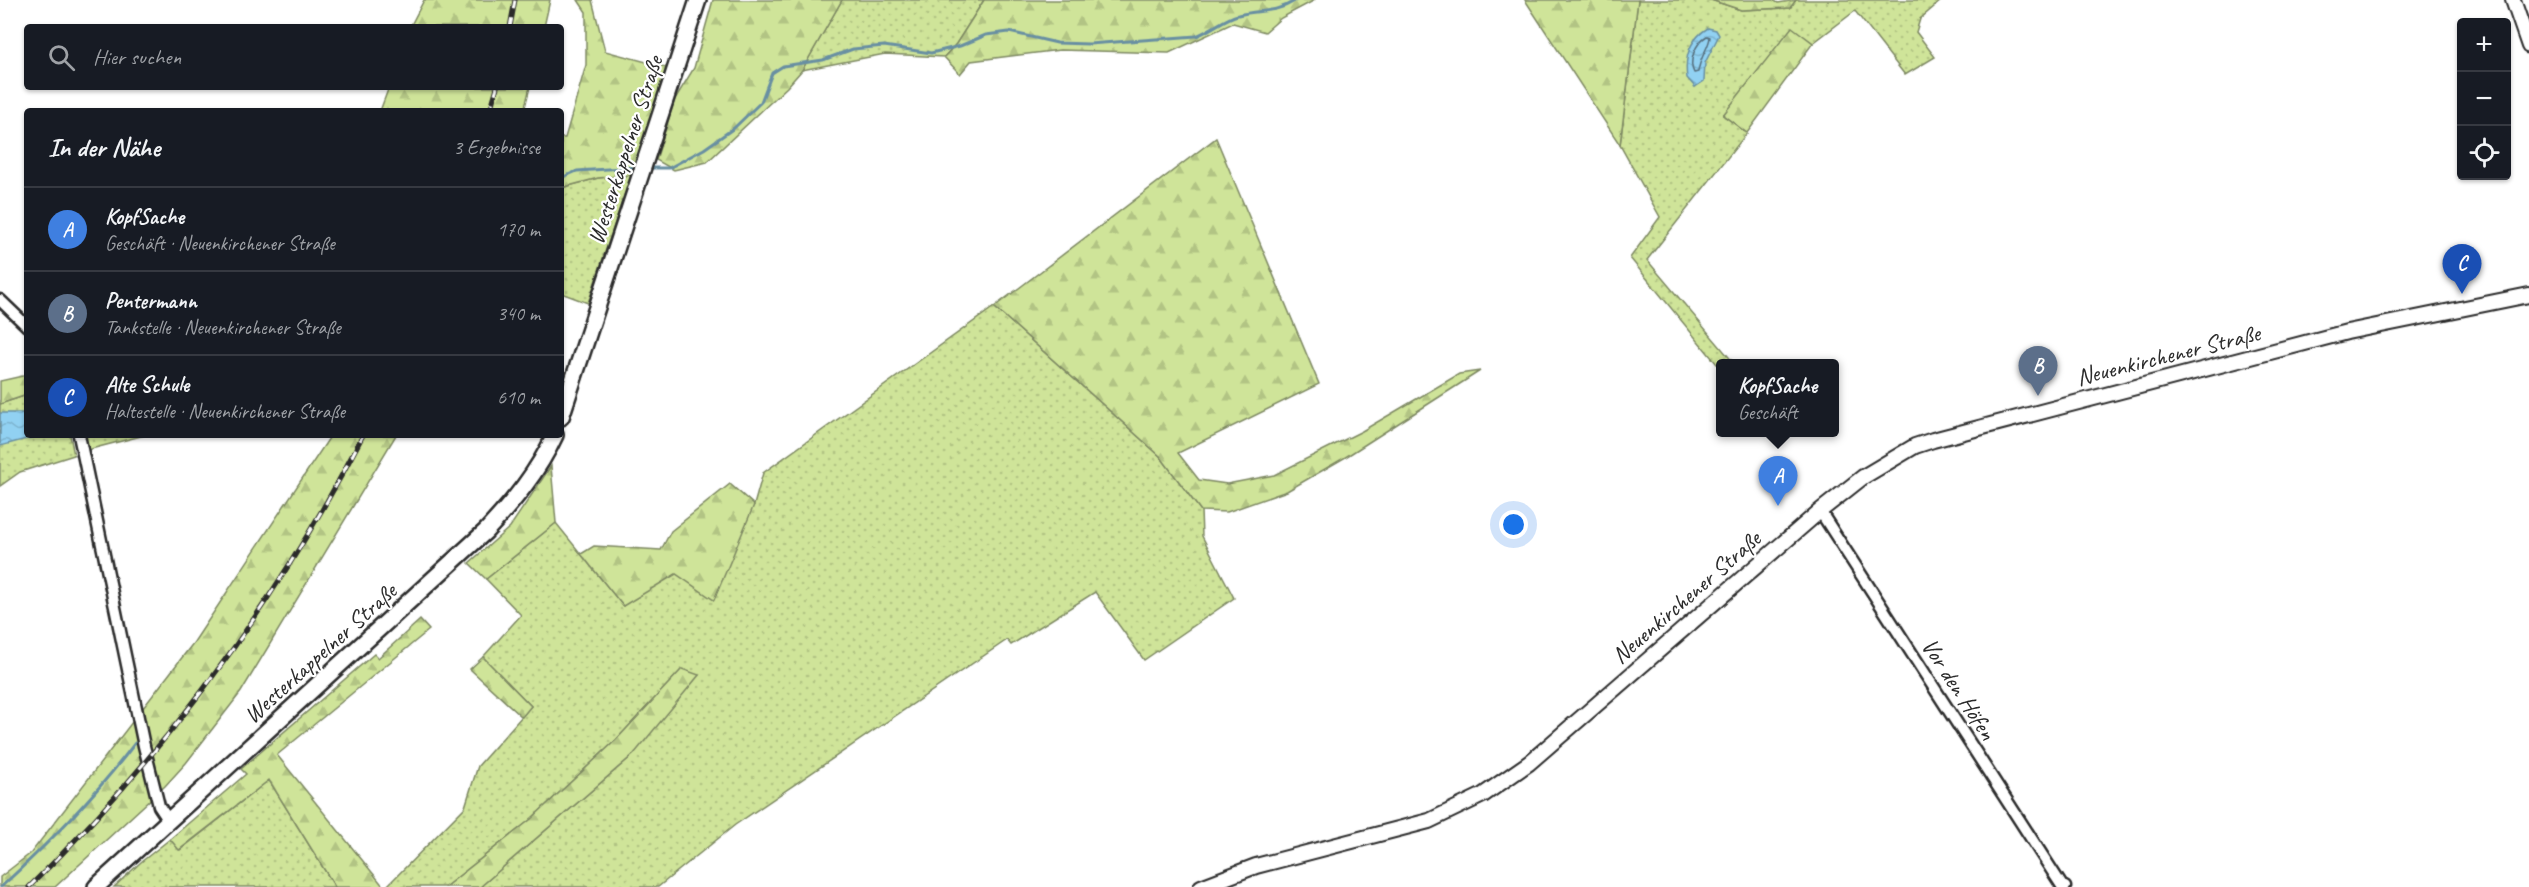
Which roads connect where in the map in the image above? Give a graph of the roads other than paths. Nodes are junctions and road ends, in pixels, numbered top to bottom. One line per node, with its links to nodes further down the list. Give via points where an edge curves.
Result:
1 (698, 0): 7 (main road, Westerkappelner Straße)
2 (2513, 0): 3 (street)
3 (2529, 46)
4 (2529, 295): 10 (street, Neuenkirchener Straße, via 2348,332 1933,440 1915,446 1863,477)
5 (0, 300): 6 (street)
6 (24, 323)
7 (564, 408)
8 (80, 438): 11 (street, via 144,746 159,806)
9 (553, 438): 11 (main road, Westerkappelner Straße, via 521,492 486,531)
10 (1820, 511): 13 (street, Neuenkirchener Straße, via 1528,763 1483,795 1430,821 1256,866); 14 (street, Vor den Höfen)
11 (169, 821): 12 (main road, Westerkappelner Straße)
12 (96, 887)
13 (1201, 887)
14 (2065, 887)

